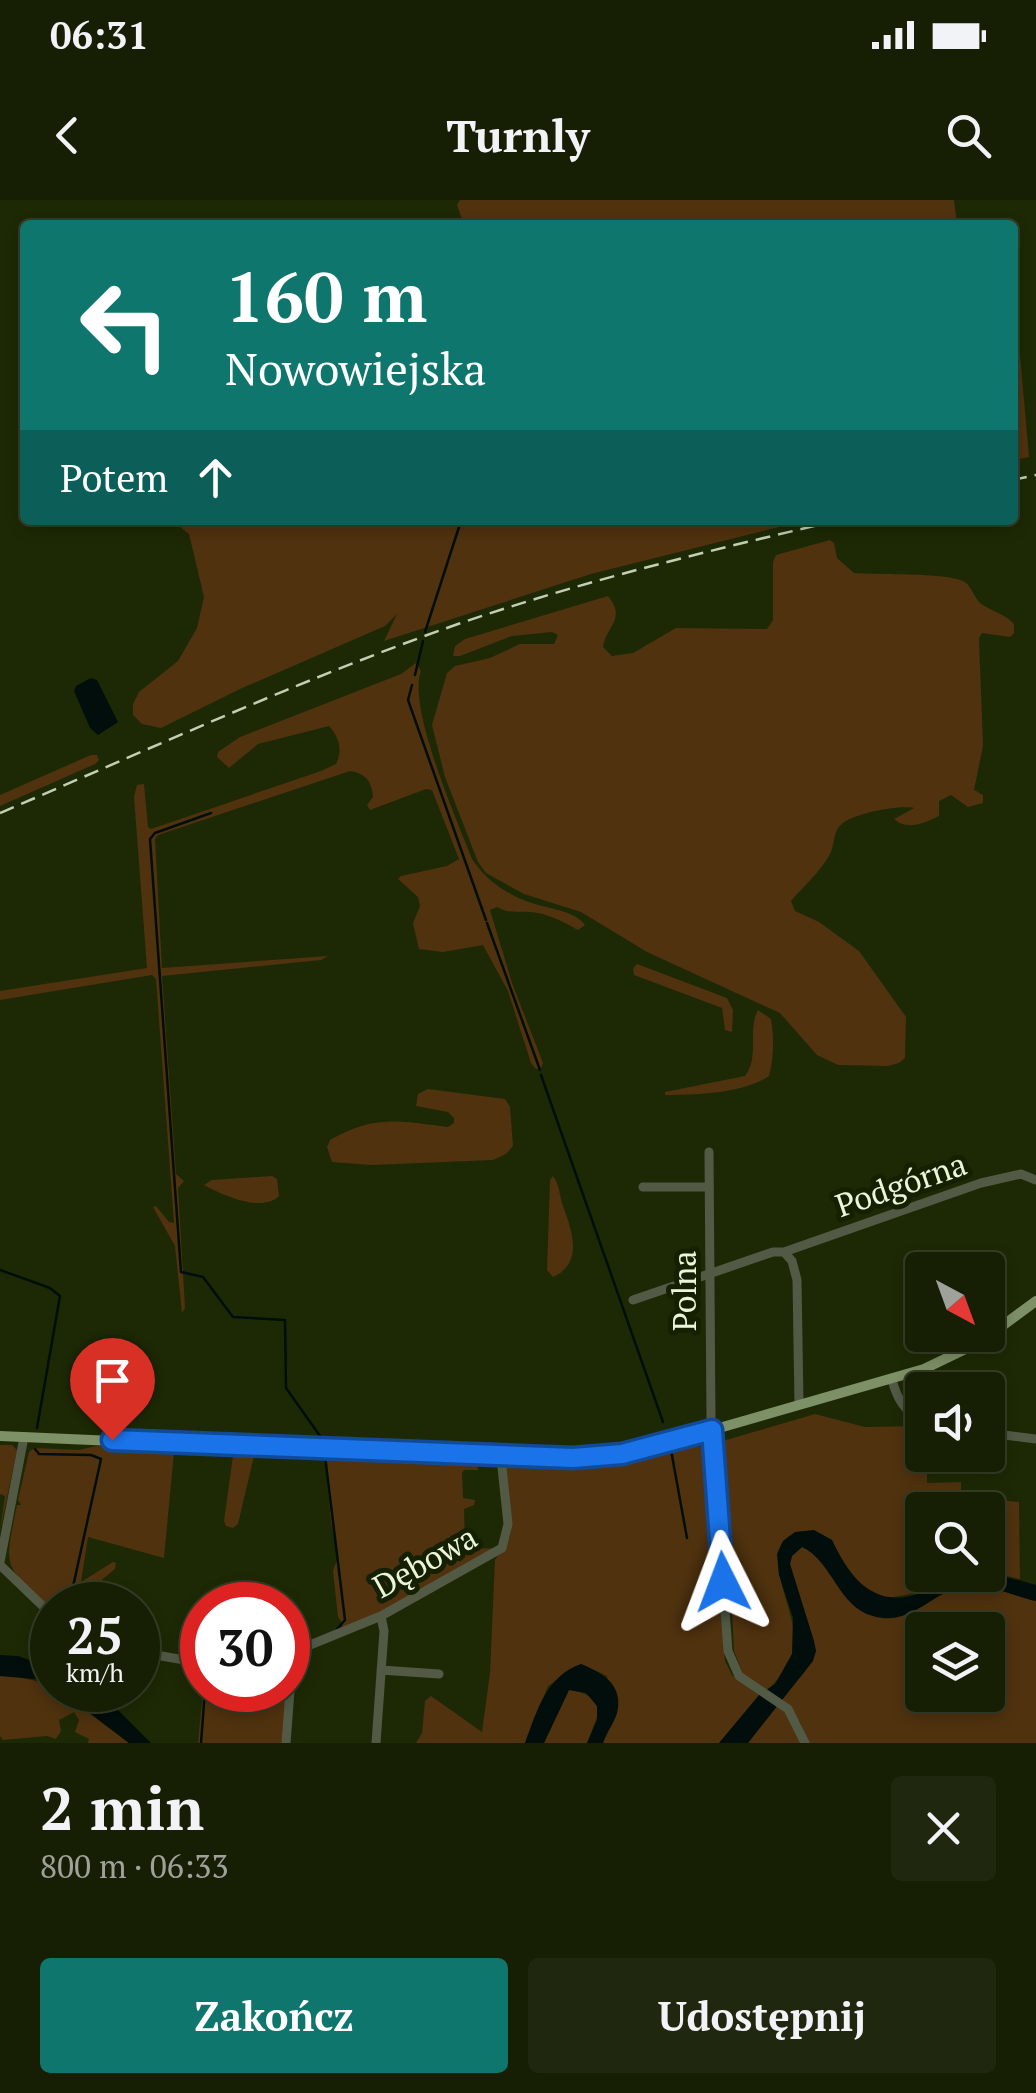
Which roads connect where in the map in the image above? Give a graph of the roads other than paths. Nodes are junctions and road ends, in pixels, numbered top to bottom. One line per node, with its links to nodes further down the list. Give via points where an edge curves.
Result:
1 (709, 1152): 3 (street, Polna)
2 (1036, 1180): 5 (street, Podgórna, via 1020,1174 981,1183)
3 (709, 1187): 4 (street); 6 (street, Polna)
4 (643, 1188)
5 (784, 1252): 6 (street, Podgórna); 10 (street, via 797,1280)
6 (710, 1275): 7 (street, Podgórna); 12 (street, Polna)
7 (633, 1300)
8 (1036, 1301): 9 (main road, via 952,1358)
9 (892, 1380): 10 (main road); 11 (street)
10 (799, 1404): 12 (main road)
11 (905, 1408)
12 (712, 1430): 17 (main road, via 599,1457); 27 (street, Polna, via 728,1651 739,1676 794,1716)
13 (1005, 1435): 16 (street)
14 (0, 1436): 15 (main road)
15 (24, 1437): 17 (main road); 18 (street)
16 (1036, 1439)
17 (500, 1458): 20 (street, Dębowa, via 508,1524 502,1548)
18 (0, 1564): 19 (street)
19 (30, 1593)
20 (381, 1616): 21 (street, Dębowa); 22 (street)
21 (310, 1645)
22 (381, 1670): 23 (street); 26 (street)
23 (439, 1674)
24 (287, 1712): 25 (street)
25 (286, 1743)
26 (376, 1743)
27 (805, 1743)

